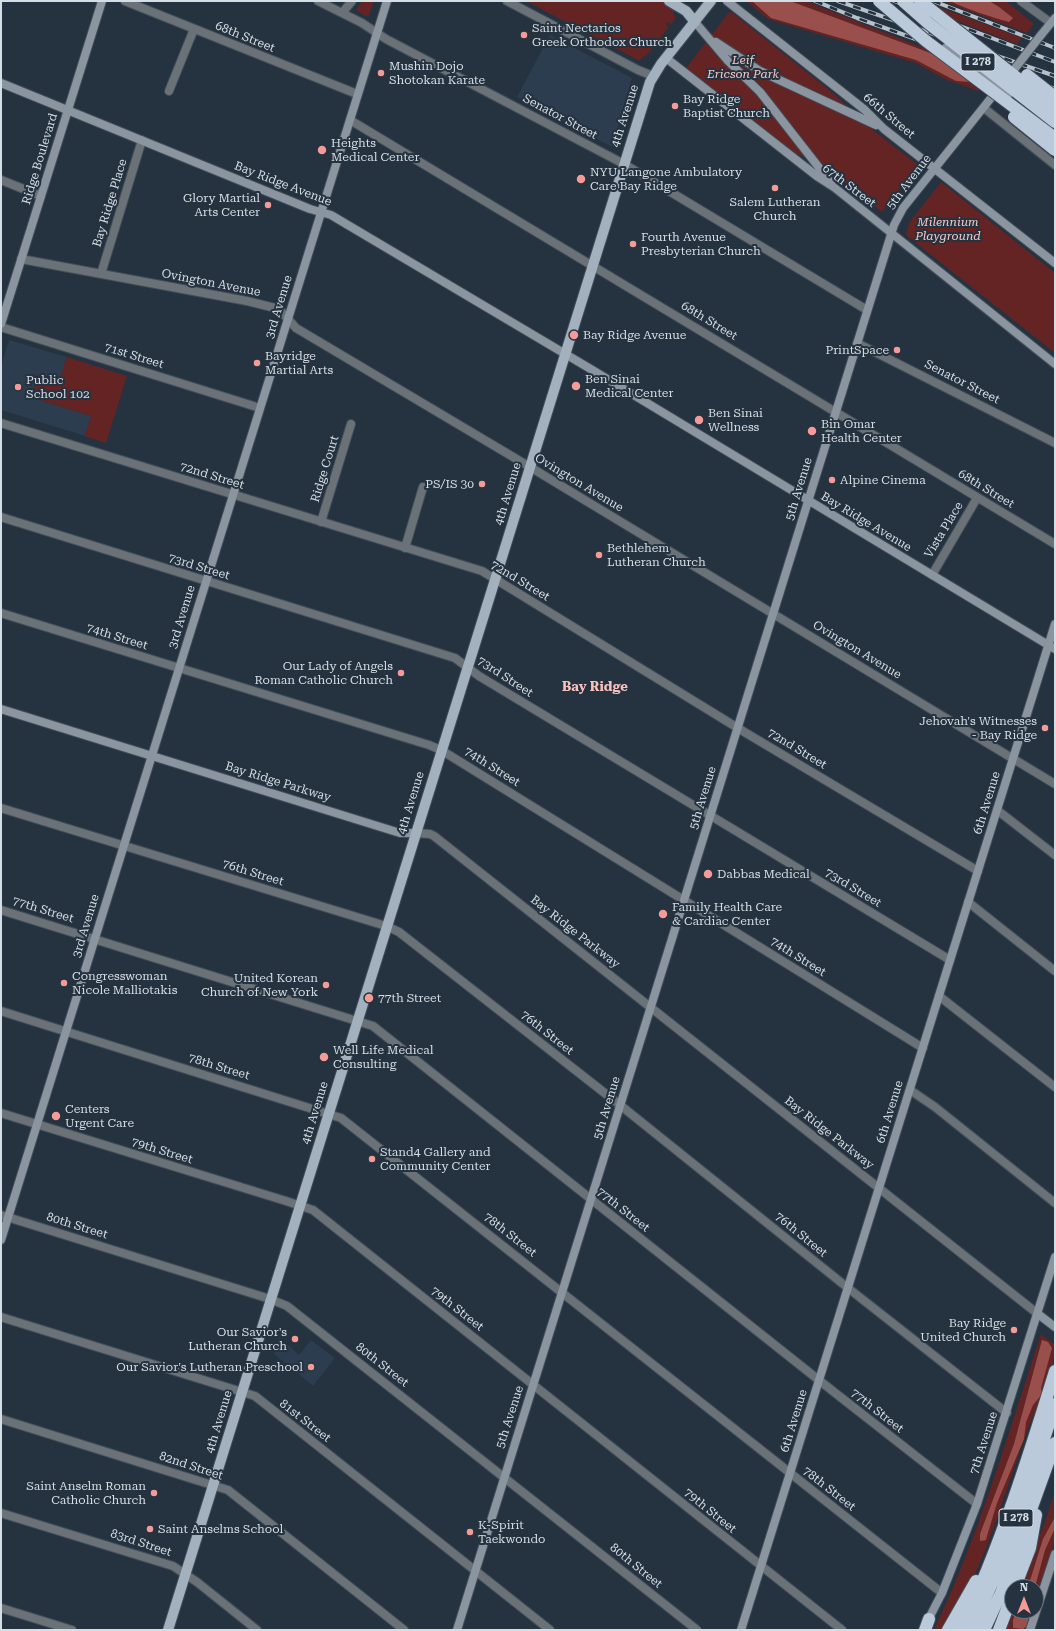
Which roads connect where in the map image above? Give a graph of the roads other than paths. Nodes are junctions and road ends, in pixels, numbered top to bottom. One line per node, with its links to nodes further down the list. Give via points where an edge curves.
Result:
1 (102, 1): 34 (street, Ridge Boulevard)
2 (124, 1): 19 (street, 68th Street)
3 (318, 1): 16 (street, Senator Street)
4 (352, 1): 16 (street)
5 (387, 1): 20 (street, 3rd Avenue)
6 (507, 1): 25 (street)
7 (669, 1): 18 (main road, via 686,11)
8 (711, 1): 18 (main road, 4th Avenue)
9 (727, 1): 38 (street, 66th Street, via 865,110)
10 (879, 1): 22 (highway, I 278, bridge)
11 (887, 1): 29 (street, bridge)
12 (903, 1): 37 (highway, I 278, bridge)
13 (913, 1): 26 (street)
14 (920, 1): 23 (highway, I 278, bridge)
15 (1022, 1): 17 (street)
16 (342, 13): 20 (street, Senator Street)
17 (1053, 20): 26 (street, 5th Avenue, bridge)
18 (694, 22): 21 (street); 24 (main road, 4th Avenue)
19 (194, 29): 28 (street); 30 (street, 68th Street)
20 (377, 33): 30 (street, 3rd Avenue); 43 (street, Senator Street)
21 (704, 34): 38 (street, via 760,71); 47 (street, via 760,92)
22 (926, 41): 40 (highway, I 278, bridge); 42 (highway, bridge)
23 (971, 41): 31 (highway, bridge, via 992,50); 33 (highway, I 278, bridge)
24 (666, 58): 25 (main road, 4th Avenue); 47 (street, 67th Street)
25 (653, 76): 43 (main road, 4th Avenue)
26 (1009, 76): 29 (street, 5th Avenue, bridge); 35 (street)
27 (1, 83): 34 (street, Bay Ridge Avenue)
28 (169, 91)
29 (997, 91): 32 (street, 5th Avenue); 39 (street, bridge)
30 (358, 94): 36 (street, 3rd Avenue)
31 (1055, 96)
32 (984, 108): 44 (street); 45 (street, 5th Avenue)
33 (1055, 108)
34 (68, 110): 41 (street, Bay Ridge Avenue); 48 (street, Ridge Boulevard)
35 (1055, 112)
36 (350, 120): 49 (street, 3rd Avenue); 53 (street, 68th Street)
37 (1055, 122)
38 (884, 129): 45 (street, 66th Street)
39 (1055, 132)
40 (1055, 138)
41 (142, 140): 49 (street, Bay Ridge Avenue); 54 (street, Bay Ridge Place)
42 (1055, 150)
43 (624, 164): 53 (main road, 4th Avenue); 55 (street, Senator Street)
44 (1055, 165)
45 (934, 168): 50 (street, 5th Avenue, via 900,211); 52 (street, 66th Street)
46 (1, 180): 48 (street)
47 (835, 188): 50 (street, 67th Street)
48 (41, 196): 51 (street, Ridge Boulevard)
49 (321, 212): 56 (street, 3rd Avenue); 60 (street, Bay Ridge Avenue, via 331,215)
50 (891, 233): 55 (street, 5th Avenue); 61 (street, 67th Street)
51 (21, 259): 54 (street, Ovington Avenue); 57 (street, Ridge Boulevard)
52 (1055, 263)
53 (592, 265): 60 (main road, 4th Avenue); 63 (street, 68th Street)
54 (101, 274): 56 (street, Ovington Avenue, via 247,301 279,309)
55 (867, 310): 59 (street, 5th Avenue)
56 (288, 319): 62 (street, 3rd Avenue); 67 (street, Ovington Avenue, via 296,328)
57 (1, 324)
58 (1, 327): 62 (street, 71st Street)
59 (857, 343): 63 (street, 5th Avenue); 66 (street, Senator Street)
60 (564, 354): 67 (main road, 4th Avenue); 71 (street, Bay Ridge Avenue)
61 (1055, 364)
62 (260, 408): 69 (street, 3rd Avenue)
63 (836, 412): 70 (street, 68th Street); 71 (street, 5th Avenue)
64 (1, 423): 69 (street, 72nd Street)
65 (351, 424): 73 (street, Ridge Court)
66 (1055, 443)
67 (530, 467): 77 (main road, 4th Avenue); 80 (street, Ovington Avenue)
68 (423, 487): 75 (street)
69 (233, 495): 73 (street, 72nd Street); 78 (street, 3rd Avenue)
70 (978, 498): 74 (street, 68th Street); 76 (street, Vista Place)
71 (808, 501): 76 (street, Bay Ridge Avenue); 80 (street, 5th Avenue)
72 (1, 517): 78 (street, 73rd Street)
73 (321, 522): 75 (street, 72nd Street)
74 (1055, 544)
75 (405, 548): 77 (street, 72nd Street, via 482,572)
76 (932, 575): 82 (street, Bay Ridge Avenue)
77 (495, 579): 83 (main road, 4th Avenue); 86 (street, 72nd Street)
78 (206, 581): 83 (street, 73rd Street, via 455,658); 84 (street, 3rd Avenue)
79 (1, 613): 84 (street, 74th Street)
80 (773, 614): 86 (street, 5th Avenue); 89 (street, Ovington Avenue)
81 (1055, 624): 82 (street, 6th Avenue)
82 (1052, 647): 89 (street, 6th Avenue)
83 (468, 667): 87 (main road, 4th Avenue); 93 (street, 73rd Street, via 481,678)
84 (179, 668): 87 (street, 74th Street); 88 (street, 3rd Avenue)
85 (1, 709): 88 (street, Bay Ridge Parkway)
86 (738, 727): 93 (street, 5th Avenue); 97 (street, 72nd Street)
87 (441, 750): 94 (main road, 4th Avenue); 98 (street, 74th Street)
88 (152, 756): 94 (street, Bay Ridge Parkway, via 400,832); 95 (street, 3rd Avenue)
89 (1013, 758): 90 (street, Ovington Avenue); 92 (street, 6th Avenue)
90 (1055, 784)
91 (1, 808): 95 (street, 76th Street)
92 (997, 810): 96 (street); 97 (street, 6th Avenue)
93 (710, 816): 98 (street, 5th Avenue); 103 (street, 73rd Street)
94 (415, 833): 101 (main road, 4th Avenue); 106 (street, Bay Ridge Parkway, via 434,836)
95 (124, 846): 101 (street, 76th Street); 102 (street, 3rd Avenue)
96 (1055, 855)
97 (978, 871): 99 (street, 6th Avenue)
98 (684, 900): 106 (street, 5th Avenue); 110 (street, 74th Street)
99 (968, 902): 103 (street, 6th Avenue); 104 (street)
100 (1, 910): 102 (street, 77th Street)
101 (386, 926): 108 (main road, 4th Avenue); 113 (street, 76th Street, via 399,932)
102 (95, 939): 108 (street, 77th Street); 109 (street, 3rd Avenue)
103 (950, 960): 105 (street, 6th Avenue)
104 (1055, 971)
105 (939, 996): 110 (street, 6th Avenue); 111 (street)
106 (651, 1007): 113 (street, 5th Avenue); 117 (street, Bay Ridge Parkway)
107 (1, 1011): 109 (street, 78th Street)
108 (358, 1021): 115 (main road, 4th Avenue); 118 (street, 77th Street, via 373,1026)
109 (66, 1032): 115 (street, 78th Street); 116 (street, 3rd Avenue)
110 (923, 1048): 112 (street, 6th Avenue)
111 (1055, 1087)
112 (910, 1090): 117 (street, 6th Avenue); 119 (street)
113 (620, 1105): 118 (street, 5th Avenue); 124 (street, 76th Street)
114 (1, 1113): 116 (street, 79th Street)
115 (328, 1114): 120 (main road, 4th Avenue); 125 (street, 78th Street, via 342,1118)
116 (37, 1124): 120 (street, 79th Street); 121 (street, 3rd Avenue)
117 (879, 1188): 124 (street, 6th Avenue); 127 (street, Bay Ridge Parkway)
118 (591, 1200): 125 (street, 5th Avenue); 131 (street, 77th Street)
119 (1055, 1203)
120 (300, 1206): 126 (main road, 4th Avenue); 132 (street, 79th Street, via 313,1210)
121 (4, 1217): 122 (street, 3rd Avenue); 126 (street, 80th Street)
122 (1, 1240)
123 (1055, 1257): 127 (street, 7th Avenue)
124 (848, 1288): 131 (street, 6th Avenue); 135 (street, 76th Street)
125 (562, 1291): 132 (street, 5th Avenue); 138 (street, 78th Street)
126 (270, 1299): 133 (main road, 4th Avenue); 139 (street, 80th Street, via 287,1306)
127 (1038, 1314): 129 (street, Bay Ridge Parkway); 135 (street, 7th Avenue)
128 (1, 1317): 133 (street, 81st Street)
129 (1053, 1326)
130 (1055, 1371): 144 (highway, I 278)
131 (820, 1381): 138 (street, 6th Avenue); 142 (street, 77th Street)
132 (533, 1385): 139 (street, 5th Avenue); 146 (street, 79th Street)
133 (242, 1392): 141 (main road, 4th Avenue); 147 (street, 81st Street, via 254,1396)
134 (1055, 1404): 166 (highway, I 278, via 1009,1538)
135 (1007, 1413): 142 (street, 7th Avenue)
136 (1, 1419): 141 (street, 82nd Street)
137 (1055, 1443): 140 (highway, I 278)
138 (790, 1474): 146 (street, 6th Avenue); 150 (street, 78th Street)
139 (504, 1476): 147 (street, 5th Avenue); 160 (street, 80th Street)
140 (1042, 1480): 149 (highway, via 1030,1548); 167 (highway, I 278, via 1001,1593)
141 (214, 1485): 148 (main road, 4th Avenue); 157 (street, 82nd Street, via 228,1490)
142 (977, 1504): 150 (street, 7th Avenue)
143 (1, 1513): 148 (street, 83rd Street, via 173,1566)
144 (999, 1542): 164 (highway); 165 (highway, I 278)
145 (1055, 1554): 169 (street)
146 (761, 1567): 161 (street, 6th Avenue); 162 (street, 79th Street)
147 (475, 1571): 158 (street, 5th Avenue); 159 (street, 81st Street)
148 (186, 1574): 155 (main road, 4th Avenue); 156 (street, 83rd Street)
149 (1018, 1579)
150 (942, 1593): 153 (street, 7th Avenue)
151 (1, 1608): 154 (street)
152 (1004, 1617): 168 (highway)
153 (927, 1624): 163 (street, 7th Avenue)
154 (72, 1630)
155 (168, 1630)
156 (257, 1630)
157 (404, 1630)
158 (457, 1630)
159 (550, 1630)
160 (697, 1630)
161 (741, 1630)
162 (842, 1630)
163 (922, 1630)
164 (948, 1630)
165 (961, 1630)
166 (972, 1630)
167 (984, 1630)
168 (999, 1630)
169 (1030, 1630)

